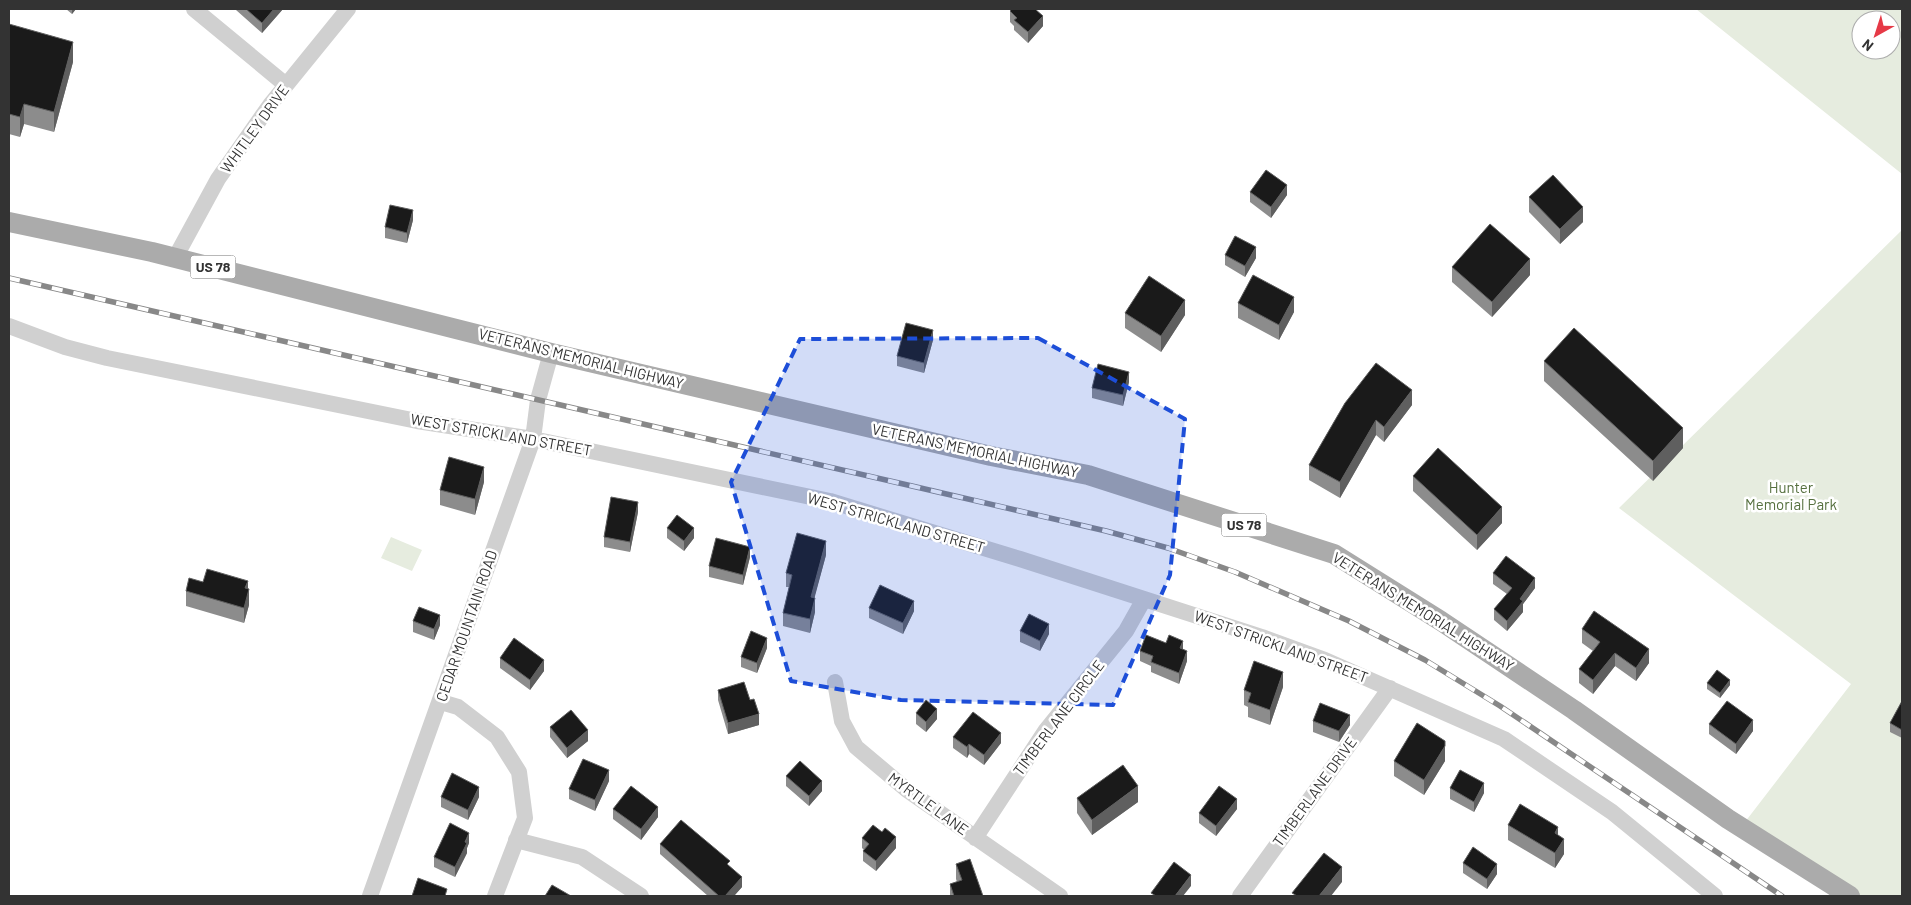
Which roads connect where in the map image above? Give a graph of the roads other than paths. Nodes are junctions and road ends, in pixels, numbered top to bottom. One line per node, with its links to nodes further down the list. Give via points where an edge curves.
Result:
1 (194, 9): 3 (street)
2 (348, 9): 3 (street, WHITLEY DRIVE)
3 (286, 85): 5 (street, WHITLEY DRIVE, via 218,179)
4 (9, 222): 5 (main road, VETERANS MEMORIAL HIGHWAY / US 78)
5 (175, 258): 7 (main road, VETERANS MEMORIAL HIGHWAY / US 78)
6 (9, 326): 8 (street, WEST STRICKLAND STREET, via 65,347 116,360 417,421)
7 (551, 353): 8 (street, CEDAR MOUNTAIN ROAD, via 538,400); 21 (main road, VETERANS MEMORIAL HIGHWAY / US 78, via 991,456 1088,475 1334,554 1566,705 1728,820)
8 (533, 439): 9 (street, WEST STRICKLAND STREET, via 830,501); 12 (street, CEDAR MOUNTAIN ROAD)
9 (1144, 599): 11 (street, WEST STRICKLAND STREET, via 1281,644); 13 (street, TIMBERLANE CIRCLE, via 1126,631 1046,730)
10 (835, 682): 13 (street, MYRTLE LANE, via 842,721 856,748 907,790)
11 (1390, 688): 19 (street, TIMBERLANE DRIVE); 20 (street, WEST STRICKLAND STREET, via 1504,739 1612,812)
12 (440, 702): 14 (street, via 458,707 497,737 520,772 525,818); 15 (street, CEDAR MOUNTAIN ROAD)
13 (975, 838): 18 (street, MYRTLE LANE)
14 (516, 840): 16 (street); 17 (street, via 582,857)
15 (370, 896)
16 (495, 896)
17 (641, 896)
18 (1060, 896)
19 (1240, 896)
20 (1716, 896)
21 (1850, 896)

